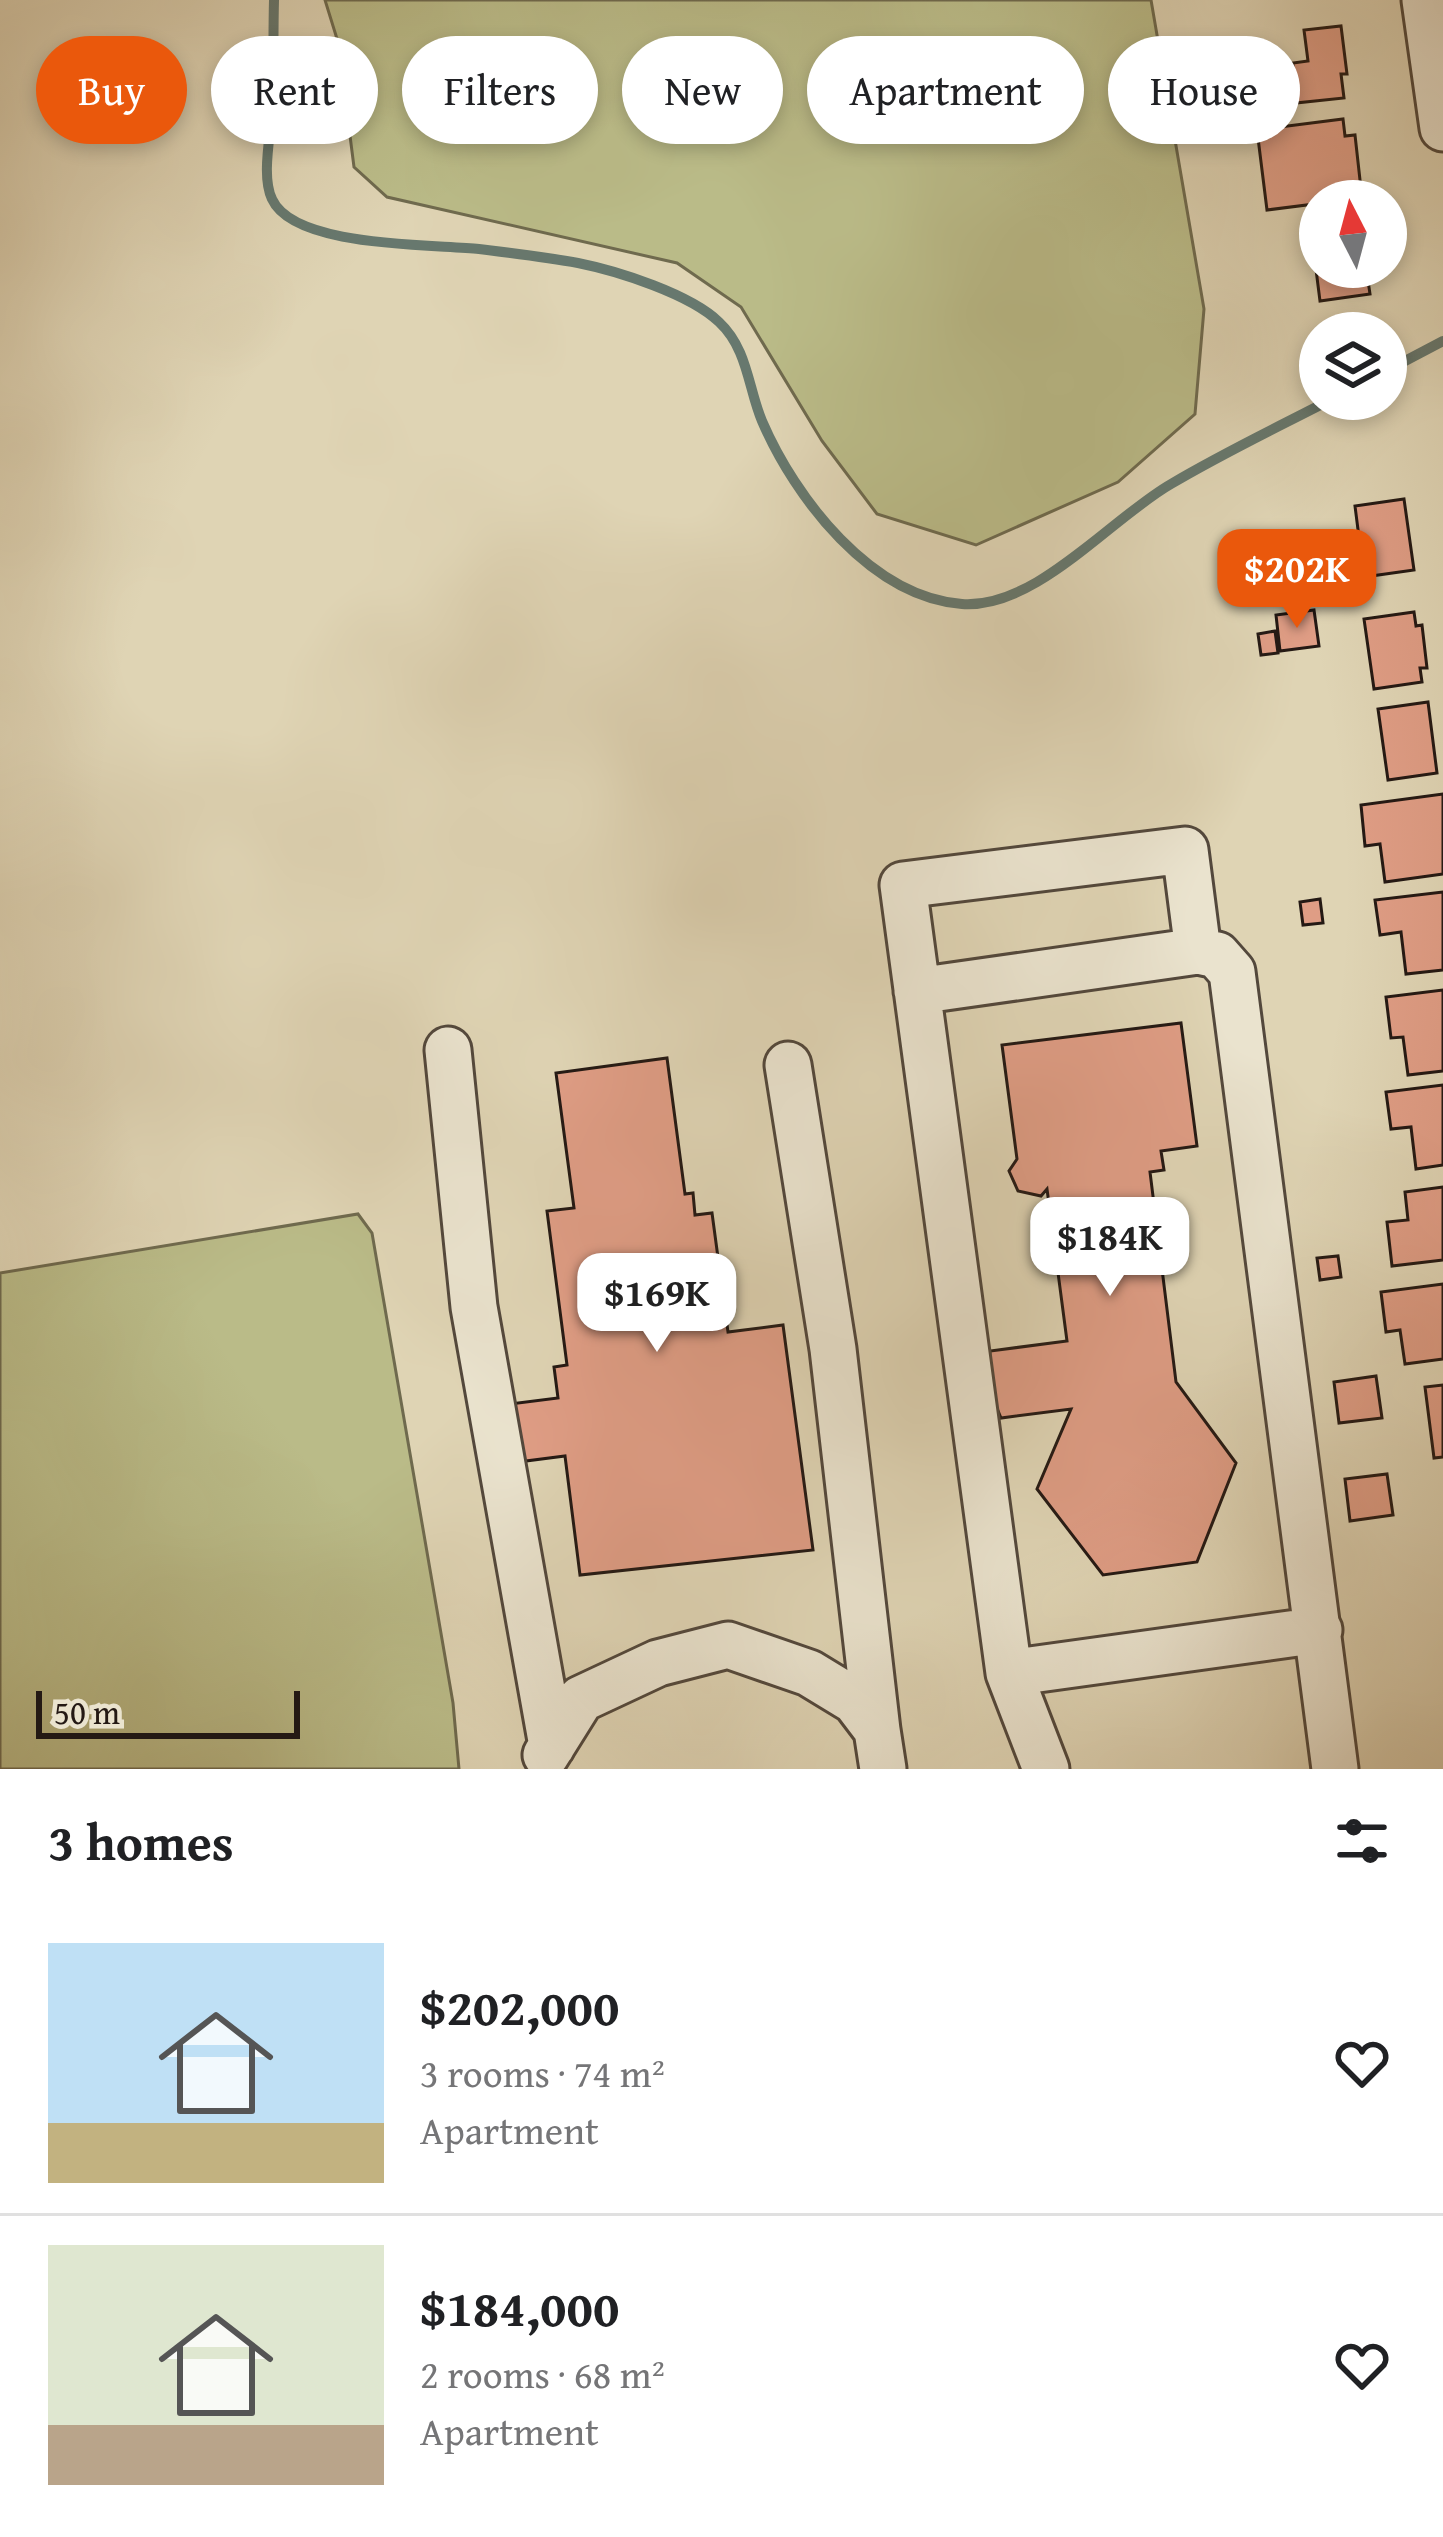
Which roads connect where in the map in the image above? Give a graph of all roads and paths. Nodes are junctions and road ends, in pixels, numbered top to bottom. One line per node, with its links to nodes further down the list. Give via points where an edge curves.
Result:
1 (1426, 0): 2 (street)
2 (1443, 128)
3 (1198, 951): 4 (street); 4 (street, via 1185,850 916,883 903,885); 7 (street, via 1217,955 1232,972)
4 (917, 991): 8 (street)
5 (448, 1050): 10 (street, via 474,1307)
6 (788, 1065): 9 (street, via 833,1348)
7 (1319, 1630): 8 (street); 12 (street)
8 (1009, 1673): 11 (street)
9 (880, 1750): 10 (street, via 855,1702 809,1673 728,1645 658,1663 581,1699)
10 (547, 1757)
11 (1046, 1769)
12 (1335, 1769)

